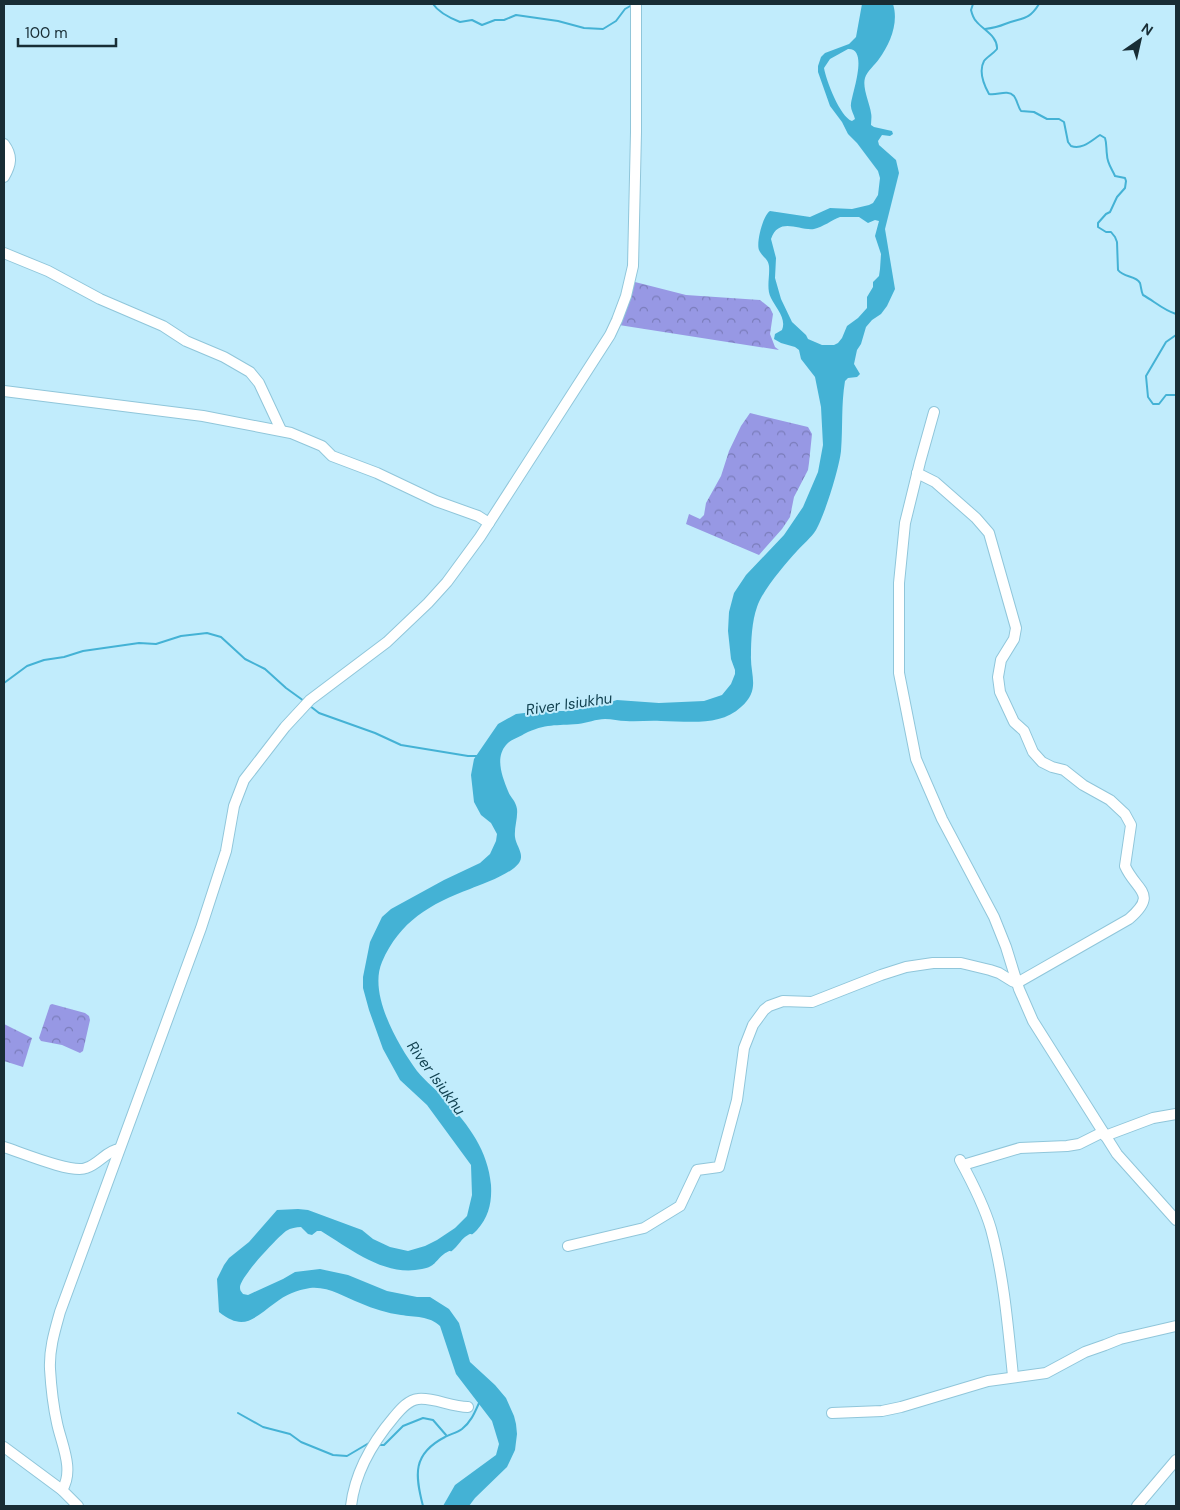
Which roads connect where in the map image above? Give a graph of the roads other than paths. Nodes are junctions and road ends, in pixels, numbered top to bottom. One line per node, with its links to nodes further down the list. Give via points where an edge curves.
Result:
1 (636, 4): 9 (street, via 631,280 610,335)
2 (4, 144): 3 (street, via 11,159)
3 (4, 177)
4 (4, 252): 7 (street, via 163,326 186,341 250,372 259,383)
5 (4, 391): 7 (street, via 203,416)
6 (934, 412): 8 (street)
7 (281, 430): 9 (street, via 319,444 332,456)
8 (918, 473): 10 (street, via 906,523 899,583 901,688 916,759 942,819 994,917); 10 (street, via 935,482 976,518 991,539 1016,628 1014,639 1001,660 998,677 1000,692 1014,722 1024,731 1033,752 1042,762 1064,770 1110,800 1131,825 1125,866 1143,893 1141,908 1129,919)
9 (489, 523): 14 (street, via 428,603 387,642 310,700 244,780 234,806 226,851 201,928)
10 (1017, 982): 12 (street, via 1033,1021); 16 (street, via 999,973 961,963 933,963 881,975 812,1002 783,1001 770,1006 753,1025 744,1048 737,1100 719,1167 697,1170 680,1206 644,1228)
11 (1176, 1114): 12 (street)
12 (1104, 1134): 15 (street, via 1117,1154); 18 (street, via 1079,1144 1020,1148 962,1162 991,1228 1007,1311)
13 (4, 1147): 14 (street, via 78,1170)
14 (119, 1149): 23 (street, via 53,1337 50,1375 67,1470)
15 (1176, 1220)
16 (568, 1246)
17 (1176, 1326): 18 (street, via 1100,1346 1046,1373)
18 (1013, 1376): 20 (street, via 882,1411)
19 (468, 1407): 25 (street, via 418,1398 409,1402 385,1428 365,1460)
20 (832, 1413)
21 (4, 1447): 23 (street)
22 (1176, 1460): 26 (street)
23 (62, 1490): 24 (street)
24 (73, 1504)
25 (351, 1506)
26 (1137, 1506)

